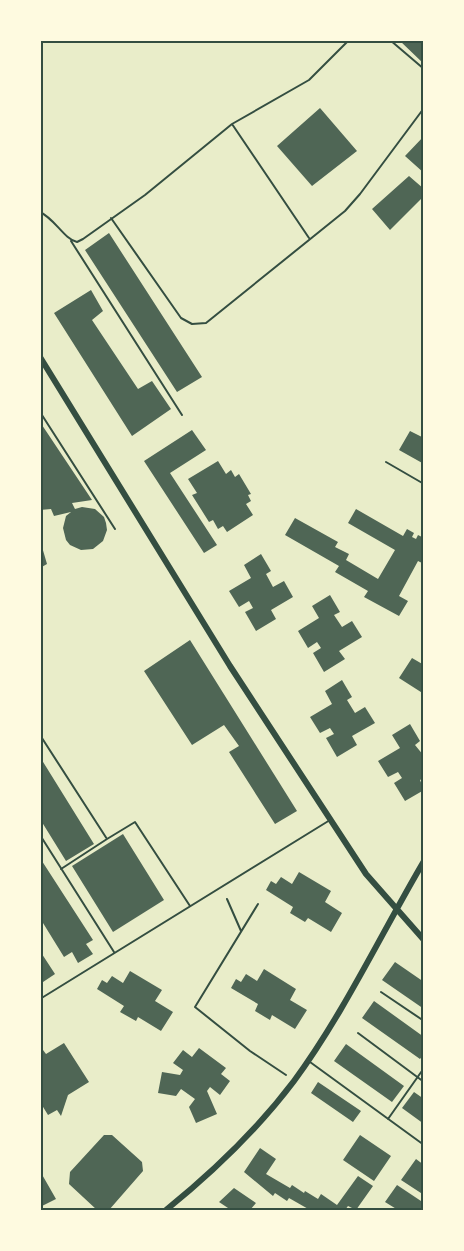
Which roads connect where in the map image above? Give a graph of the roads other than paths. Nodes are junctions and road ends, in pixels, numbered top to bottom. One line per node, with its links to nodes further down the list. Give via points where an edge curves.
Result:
1 (349, 40): 5 (lane, via 309,80)
2 (390, 40): 3 (lane)
3 (423, 69)
4 (423, 108): 8 (lane, via 360,194)
5 (232, 124): 7 (lane); 8 (lane)
6 (40, 212): 9 (lane)
7 (111, 218): 8 (lane, via 181,318 192,324 206,323); 9 (lane, via 77,242)
8 (310, 239)
9 (71, 241): 12 (lane)
10 (40, 357): 19 (street, via 230,666)
11 (40, 412): 15 (lane)
12 (182, 415)
13 (386, 462): 14 (lane)
14 (423, 484)
15 (115, 529)
16 (40, 574): 17 (lane)
17 (40, 579)
18 (40, 735): 21 (lane)
19 (330, 820): 24 (lane); 25 (street)
20 (40, 835): 23 (lane)
21 (107, 839): 23 (lane); 24 (lane, via 135,822)
22 (423, 861): 25 (street)
23 (62, 869): 27 (lane)
24 (190, 906): 27 (lane)
25 (395, 910): 26 (street); 32 (street)
26 (423, 940)
27 (114, 953): 29 (lane)
28 (381, 992): 30 (lane)
29 (40, 999)
30 (423, 1021)
31 (358, 1033): 34 (lane)
32 (307, 1060): 36 (lane); 38 (street, via 240,1144)
33 (423, 1068): 34 (lane)
34 (417, 1077): 35 (lane); 36 (lane)
35 (423, 1082)
36 (388, 1119): 37 (lane)
37 (423, 1145)
38 (165, 1210)

